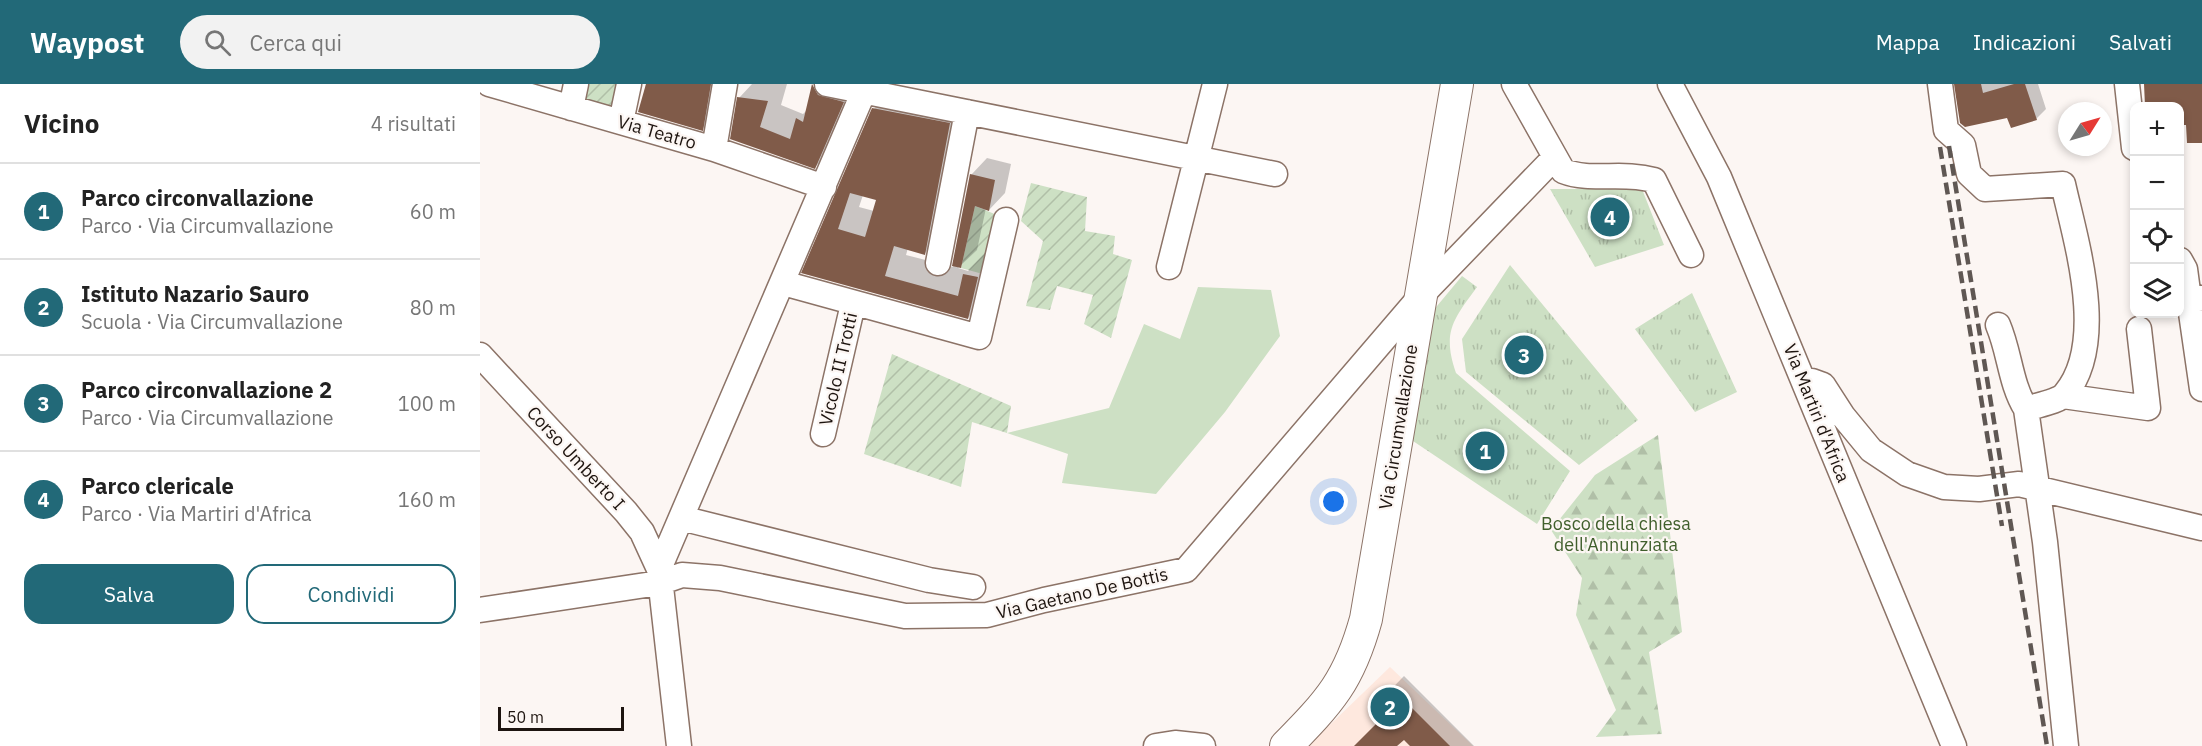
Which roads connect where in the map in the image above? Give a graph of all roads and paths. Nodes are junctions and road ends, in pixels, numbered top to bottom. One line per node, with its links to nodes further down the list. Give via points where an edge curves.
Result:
1 (489, 84): 12 (street, Via Teatro)
2 (576, 84): 14 (street)
3 (629, 84): 17 (street)
4 (725, 84): 18 (street)
5 (827, 84): 13 (street)
6 (1215, 84): 19 (street)
7 (1457, 84): 29 (main road, Via Circumvallazione)
8 (1514, 84): 20 (street)
9 (1670, 84): 35 (street, Via Martiri d'Africa, via 1719,177)
10 (1940, 84): 37 (street, via 1946,130 1963,145 1969,174 1985,189 2064,184 2088,301 2085,342 2075,377)
11 (2127, 84): 15 (street)
12 (514, 88): 14 (street, Via Teatro)
13 (866, 88): 16 (street); 22 (street)
14 (571, 108): 17 (street, Via Teatro)
15 (2130, 111)
16 (967, 112): 19 (street); 25 (street)
17 (621, 122): 18 (street, Via Teatro)
18 (714, 149): 22 (street, Via Teatro)
19 (1196, 158): 21 (street); 27 (street)
20 (1554, 158): 24 (street, via 1563,171 1575,176 1635,175 1654,180); 29 (street, Via Gaetano De Bottis)
21 (1275, 174)
22 (824, 187): 28 (street)
23 (1006, 220): 31 (street, Vicolo II Trotti, via 979,337)
24 (1691, 255)
25 (938, 263)
26 (2182, 264): 30 (street)
27 (1169, 267)
28 (783, 283): 31 (street, Vicolo II Trotti); 41 (street)
29 (1420, 297): 44 (street, Via Gaetano De Bottis, via 1186,570 987,615 905,616 720,578); 50 (main road, Via Circumvallazione, via 1359,645 1346,676)
30 (2195, 299): 36 (street)
31 (853, 304): 39 (street, Vicolo II Trotti)
32 (1998, 325): 38 (street, via 2016,392)
33 (2139, 329): 37 (street, via 2148,408)
34 (480, 356): 43 (street, Corso Umberto I, via 568,447)
35 (1805, 383): 40 (street, via 1823,385 1871,450 1907,474 1944,487 1979,489 2019,484); 51 (street, Via Martiri d'Africa)
36 (2202, 389)
37 (2063, 396): 38 (street)
38 (2026, 409): 40 (street)
39 (823, 434)
40 (2038, 490): 42 (street); 52 (street)
41 (681, 518): 43 (street, via 671,526); 44 (street); 45 (street, via 928,580)
42 (2202, 528)
43 (642, 532): 44 (street, Corso Umberto I)
44 (659, 576): 46 (street, Via Gaetano De Bottis); 47 (street)
45 (973, 587)
46 (480, 610)
47 (679, 746)
48 (1156, 746): 49 (street)
49 (1203, 746)
50 (1286, 746)
51 (1954, 746)
52 (2066, 746)

